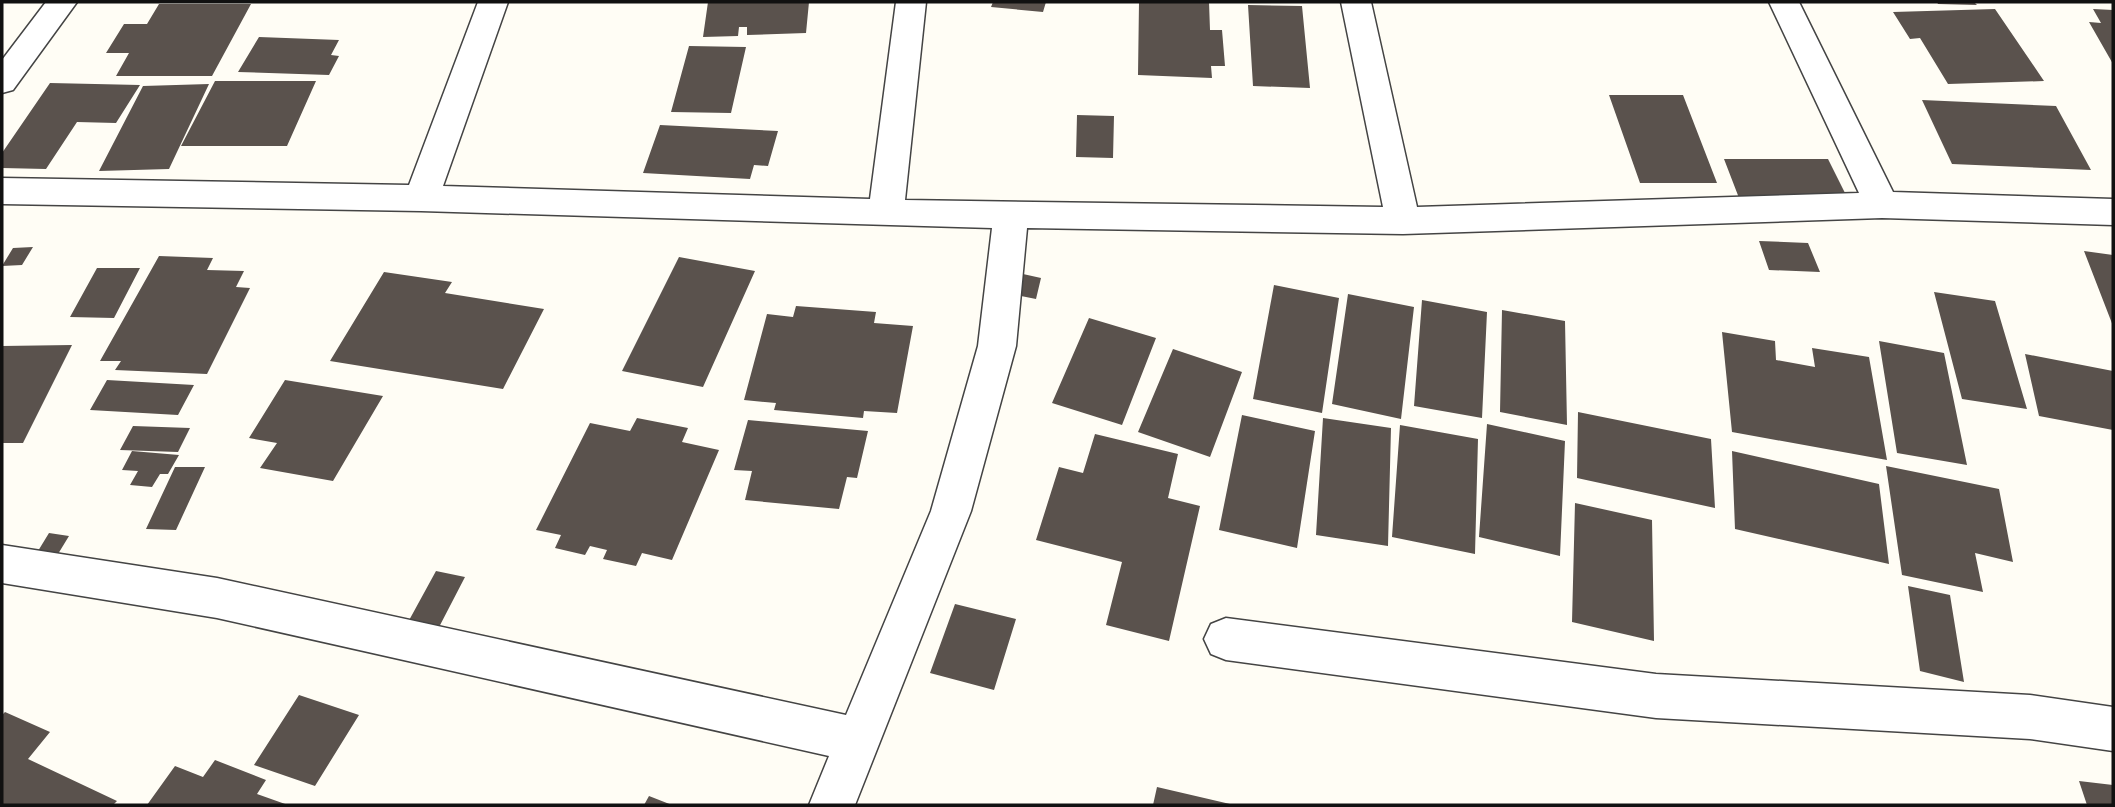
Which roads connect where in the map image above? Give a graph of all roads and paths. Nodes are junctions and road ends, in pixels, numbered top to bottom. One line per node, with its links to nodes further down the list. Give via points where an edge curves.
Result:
1 (62, 2): 6 (street)
2 (493, 2): 8 (street)
3 (911, 2): 11 (street)
4 (1356, 2): 13 (street)
5 (1784, 2): 9 (street)
6 (2, 82)
7 (2, 191): 8 (street)
8 (421, 198): 11 (street)
9 (1882, 205): 10 (street); 13 (street)
10 (2113, 212)
11 (886, 213): 12 (street)
12 (1012, 215): 13 (street); 17 (street, via 997,346 951,511)
13 (1404, 221)
14 (2, 564): 17 (street, via 217,598)
15 (1226, 639): 16 (street, via 1656,696 2030,717)
16 (2113, 729)
17 (858, 740): 18 (street)
18 (832, 805)

